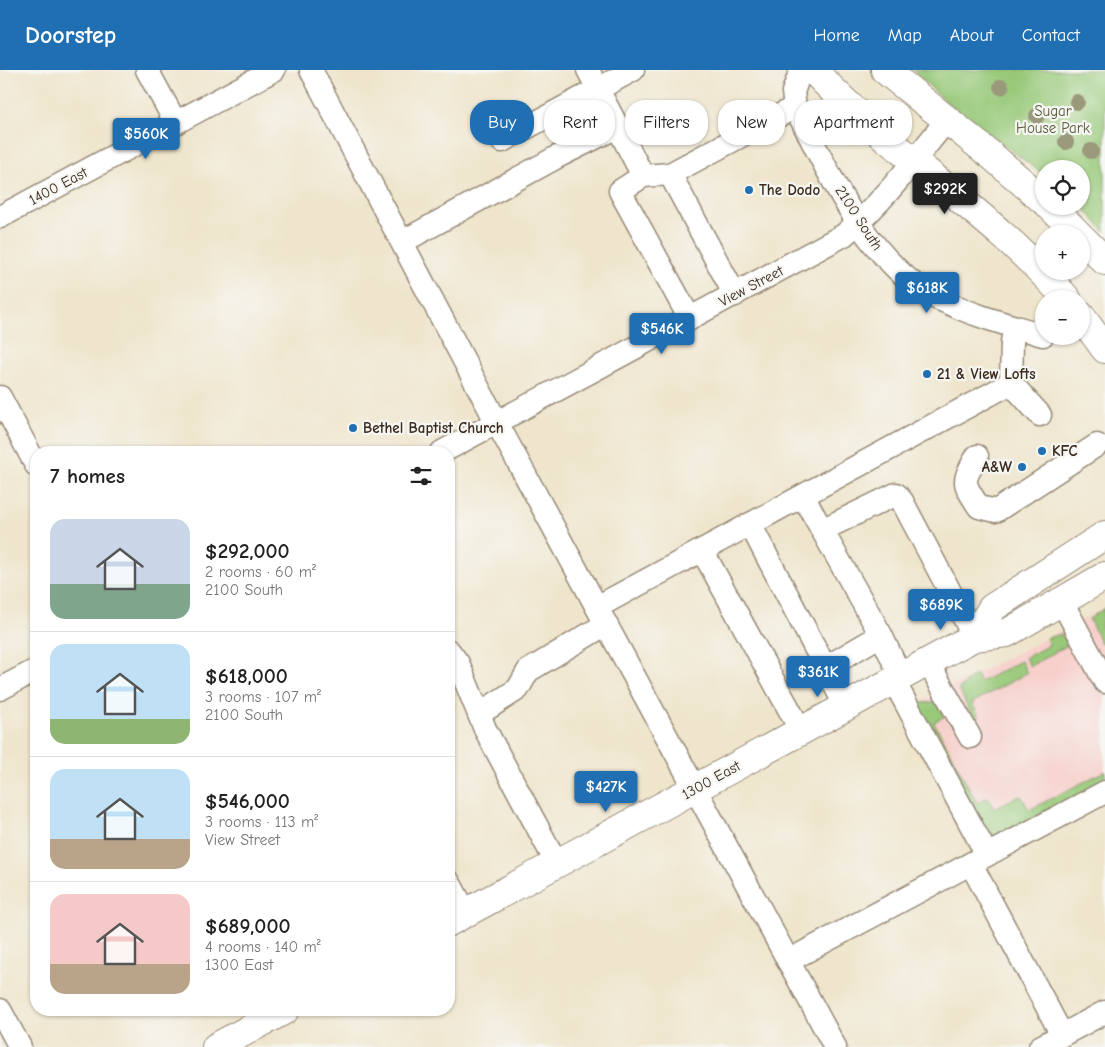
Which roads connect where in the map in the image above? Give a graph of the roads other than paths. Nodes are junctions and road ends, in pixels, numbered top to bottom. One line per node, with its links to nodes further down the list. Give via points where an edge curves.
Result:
1 (147, 70): 12 (street)
2 (274, 70): 12 (street, 1400 East)
3 (312, 70): 23 (street)
4 (632, 70): 8 (street)
5 (800, 70): 9 (street, 2100 South, via 793,92)
6 (813, 70): 15 (main road)
7 (885, 70): 11 (main road)
8 (593, 79): 10 (street); 13 (street)
9 (795, 107): 16 (street)
10 (534, 119)
11 (947, 120): 15 (street, View Street); 18 (main road)
12 (176, 123): 20 (street, 1400 East)
13 (617, 127): 17 (street); 23 (street)
14 (815, 145): 21 (street, 2100 South)
15 (913, 161): 21 (street, View Street); 26 (main road, via 1004,238)
16 (670, 174): 17 (street); 27 (street)
17 (643, 176): 28 (street, via 620,191)
18 (1035, 193)
19 (1059, 215): 22 (main road)
20 (0, 217)
21 (859, 223): 27 (street, View Street, via 844,235); 29 (street, 2100 South, via 889,262 926,293 962,310)
22 (1069, 225)
23 (402, 242): 36 (street)
24 (1090, 246): 25 (main road)
25 (1105, 261)
26 (1059, 290)
27 (735, 295): 28 (street, View Street)
28 (690, 319): 36 (street, View Street)
29 (1015, 327): 31 (street, 2100 South); 33 (street)
30 (1090, 328): 32 (main road)
31 (1035, 333)
32 (1105, 349)
33 (1011, 383): 35 (street); 41 (street)
34 (0, 397): 39 (street)
35 (1040, 416)
36 (497, 424): 38 (street, View Street); 48 (street)
37 (1097, 445): 40 (street, via 996,511 979,507 966,487 966,476)
38 (454, 446)
39 (30, 454)
40 (977, 456)
41 (803, 496): 42 (street); 43 (street)
42 (750, 524): 45 (street); 53 (street)
43 (822, 530): 49 (street); 50 (street, via 896,494)
44 (1105, 535): 50 (main road, 1300 East, via 992,608)
45 (702, 550): 48 (street); 60 (street)
46 (1105, 576): 47 (main road, 1300 East)
47 (1062, 600): 50 (main road, 1300 East, via 1007,633); 56 (street)
48 (601, 616): 59 (street, via 528,671 518,688); 62 (street)
49 (881, 635): 53 (street); 55 (street)
50 (974, 637): 52 (main road, 1300 East)
51 (455, 659): 59 (street)
52 (928, 662): 55 (main road, 1300 East); 61 (street)
53 (826, 668): 58 (street)
54 (30, 673): 57 (street)
55 (897, 679): 58 (main road, 1300 East); 64 (street)
56 (1105, 682)
57 (0, 689)
58 (846, 707): 60 (main road, 1300 East)
59 (479, 714): 65 (street)
60 (801, 731): 62 (main road, 1300 East)
61 (970, 737)
62 (695, 789): 65 (main road, 1300 East); 67 (street)
63 (1105, 792): 64 (street)
64 (979, 859): 67 (street); 71 (street)
65 (557, 864): 66 (main road, 1300 East)
66 (457, 918)
67 (788, 961): 74 (street)
68 (0, 1010): 72 (street)
69 (1105, 1012): 71 (street)
70 (274, 1016): 73 (main road)
71 (1062, 1035): 75 (street)
72 (20, 1047)
73 (216, 1047)
74 (835, 1047)
75 (1040, 1047)

